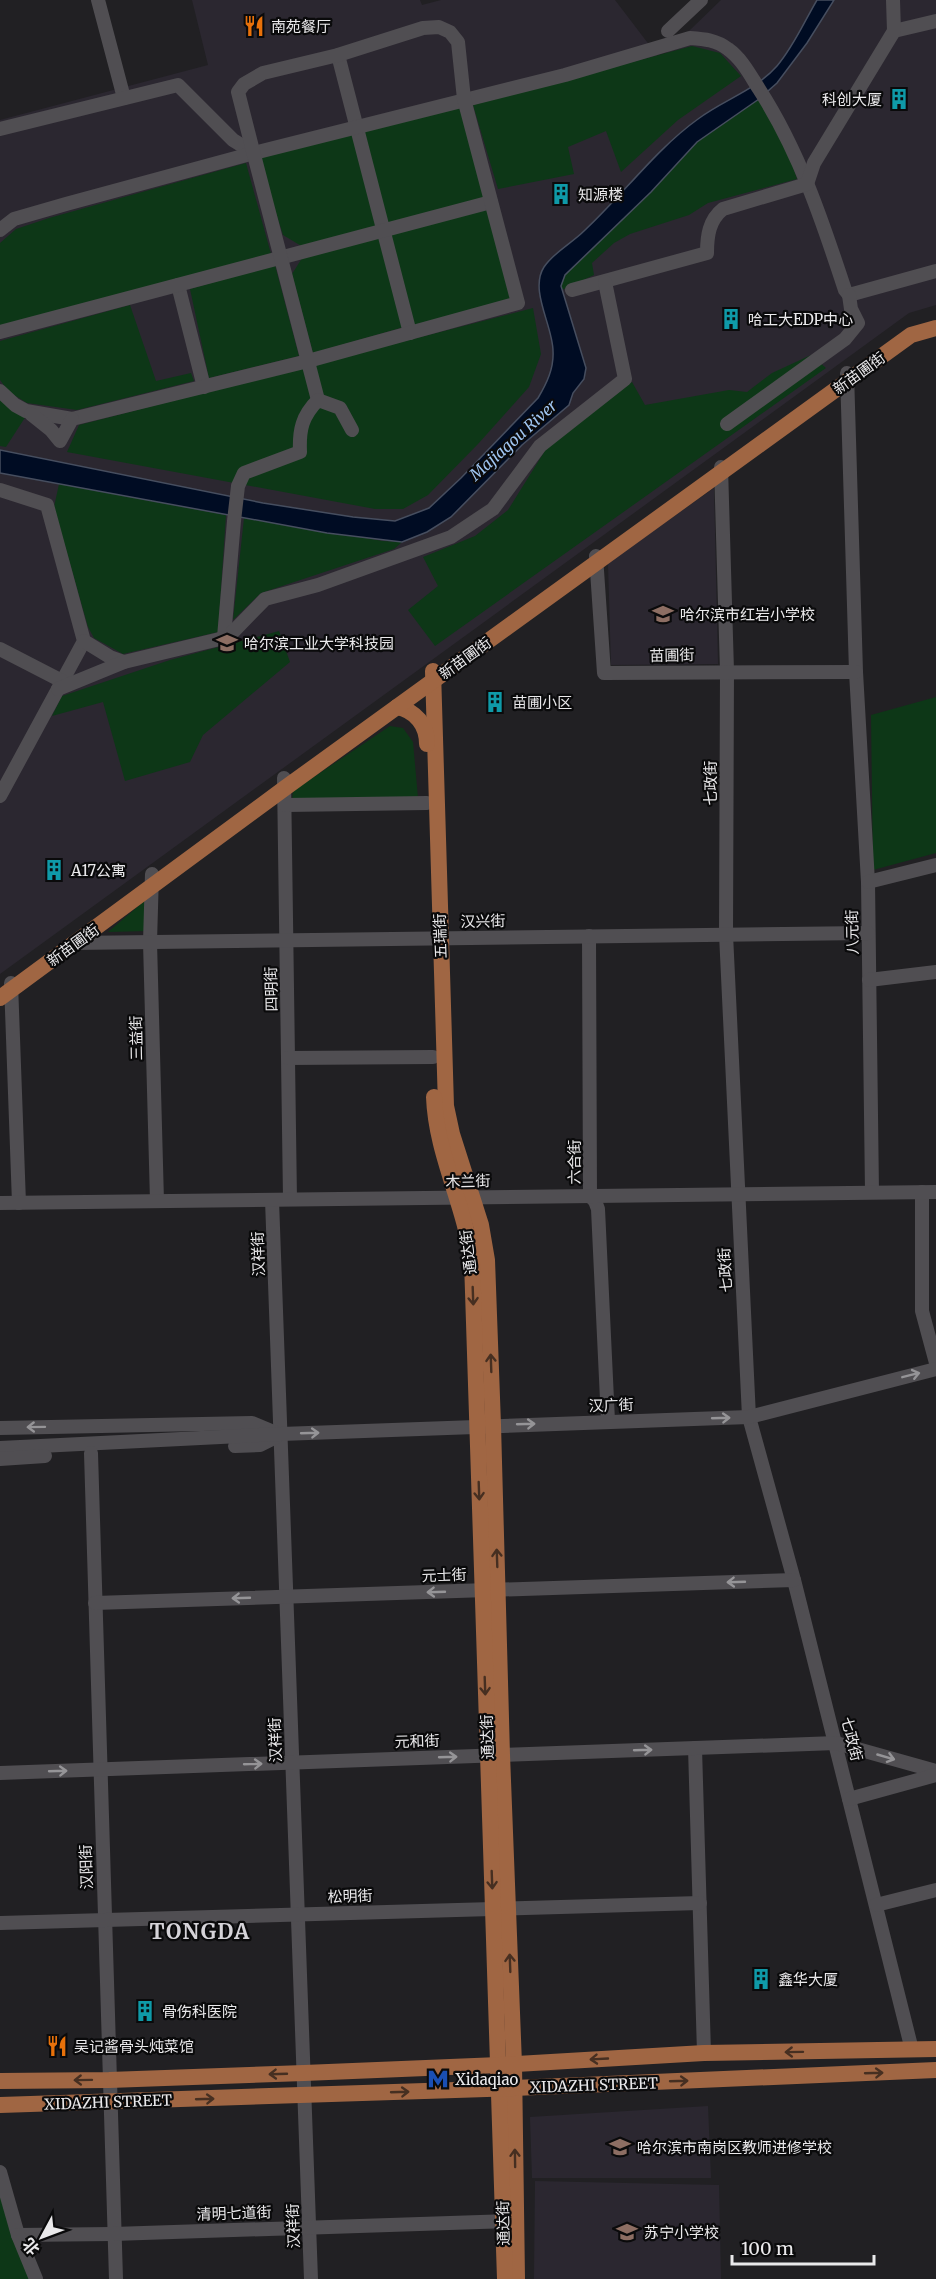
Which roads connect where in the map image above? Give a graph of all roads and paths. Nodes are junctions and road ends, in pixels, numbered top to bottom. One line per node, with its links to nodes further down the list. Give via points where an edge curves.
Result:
1 (98, 0): 8 (street)
2 (701, 0): 5 (street)
3 (893, 0): 6 (street)
4 (936, 21): 6 (street)
5 (668, 31)
6 (894, 31): 13 (street, via 814,164)
7 (338, 55): 9 (street, via 423,28 439,27 458,42); 10 (street); 12 (street, via 263,73 244,84 238,92)
8 (124, 99): 11 (street); 12 (street, via 178,85 233,140)
9 (464, 99): 10 (street); 13 (street, via 565,75 690,38 711,39 728,49 747,70 796,154); 14 (street)
10 (357, 127): 12 (street); 16 (street)
11 (0, 129)
12 (254, 153): 15 (street, via 14,219); 17 (street)
13 (807, 184): 19 (street, via 723,209 711,225 707,253); 22 (street)
14 (491, 202): 16 (street); 26 (street, via 518,303)
15 (0, 230)
16 (385, 230): 17 (street); 26 (street)
17 (281, 257): 20 (street); 27 (street)
18 (936, 271): 22 (street)
19 (605, 282): 21 (street); 39 (street, via 625,379 540,446 493,509 451,537 318,585 265,599)
20 (178, 285): 25 (street); 29 (street)
21 (572, 290)
22 (849, 295): 34 (street, via 858,323 845,339)
23 (936, 320): 28 (main road, 新苗圃街, via 911,328)
24 (936, 328): 28 (main road, 新苗圃街, via 911,335)
25 (0, 332)
26 (410, 333): 27 (street)
27 (308, 361): 29 (street); 31 (street)
28 (847, 377): 36 (main road, 新苗圃街); 44 (street, 八元街)
29 (204, 387): 33 (street)
30 (0, 391): 32 (street)
31 (318, 400): 35 (street, via 340,408); 39 (street, via 303,417 300,452 244,473 238,486)
32 (26, 411): 33 (street); 33 (street, via 60,441)
33 (72, 419)
34 (727, 424)
35 (352, 430)
36 (721, 470): 38 (main road, 新苗圃街); 43 (street, 七政街)
37 (0, 490): 40 (street, via 47,505)
38 (596, 559): 43 (street, 苗圃街, via 604,673); 45 (main road, 新苗圃街)
39 (224, 637): 42 (street)
40 (84, 641): 42 (street); 46 (street)
41 (0, 649): 46 (street)
42 (124, 662): 46 (street)
43 (727, 671): 44 (street, 苗圃街); 55 (street, 七政街)
44 (856, 672): 53 (street, 八元街)
45 (433, 676): 47 (main road, 新苗圃街); 48 (main road, 新苗圃街); 57 (main road, 五瑞街)
46 (60, 685): 49 (street)
47 (397, 707): 48 (main road, 新苗圃街); 50 (main road, 五瑞街, via 414,713 424,725)
48 (285, 790): 50 (street); 52 (main road, 新苗圃街); 58 (street, 四明街)
49 (0, 796)
50 (427, 803): 57 (main road, 五瑞街)
51 (936, 865): 53 (street)
52 (152, 880): 59 (street, 三益街); 60 (main road, 新苗圃街)
53 (868, 882): 54 (street, 八元街)
54 (868, 933): 55 (street, 汉兴街); 62 (street, 八元街)
55 (726, 934): 56 (street, 汉兴街); 69 (street, 七政街)
56 (589, 936): 57 (street, 汉兴街); 70 (street, 六合街)
57 (434, 938): 58 (street, 汉兴街); 64 (main road, 五瑞街); 71 (main road, 五瑞街, via 446,1106)
58 (287, 940): 59 (street, 汉兴街); 65 (street, 四明街)
59 (150, 942): 60 (street, 汉兴街); 74 (street, 三益街)
60 (69, 943): 63 (main road, 新苗圃街)
61 (936, 972): 62 (street)
62 (869, 980): 66 (street, 八元街)
63 (6, 989): 76 (street)
64 (433, 1057): 65 (street); 71 (main road, 五瑞街, via 438,1127)
65 (288, 1058): 72 (street, 四明街)
66 (872, 1192): 67 (street, 木兰街); 69 (street, 木兰街)
67 (922, 1192): 68 (street, 木兰街); 77 (street)
68 (936, 1192)
69 (738, 1194): 70 (street, 木兰街); 80 (street, 七政街)
70 (590, 1196): 71 (street, 木兰街); 81 (street, 六合街, via 598,1209)
71 (464, 1197): 72 (street, 木兰街); 82 (main road, 通达街, one-way to 71, via 487,1260 481,1226); 83 (main road, 通达街, one-way to 83, via 472,1261)
72 (290, 1199): 73 (street, 木兰街)
73 (272, 1200): 74 (street, 木兰街); 85 (street, 汉祥街)
74 (157, 1201): 76 (street, 木兰街)
75 (0, 1203): 76 (street, 木兰街)
76 (19, 1203)
77 (929, 1209): 78 (street, via 922,1311)
78 (936, 1363)
79 (936, 1369): 80 (street, 汉广街, one-way to 79)
80 (749, 1416): 81 (street, 汉广街, one-way to 80); 90 (street, 七政街)
81 (608, 1421): 82 (street, 汉广街, one-way to 81)
82 (494, 1425): 83 (street, 汉广街); 91 (main road, 通达街, one-way to 82)
83 (476, 1426): 85 (street, 汉广街, one-way to 83); 91 (main road, 通达街, one-way to 91)
84 (0, 1428): 85 (street, 汉广街, one-way to 84, via 252,1424)
85 (281, 1434): 86 (street, 汉广街, via 213,1432); 87 (street, 汉广街); 88 (street, 汉广街, via 260,1445); 92 (street, 汉祥街)
86 (0, 1440)
87 (0, 1448)
88 (91, 1453): 89 (street, 汉广街); 93 (street, 汉阳街)
89 (0, 1459)
90 (795, 1580): 91 (street, 元士街, one-way to 91); 94 (street, 七政街)
91 (490, 1590): 92 (street, 元士街, one-way to 92); 96 (main road, 通达街)
92 (287, 1597): 93 (street, 元士街, one-way to 93); 97 (street, 汉祥街)
93 (94, 1603): 98 (street, 汉阳街)
94 (836, 1743): 95 (street, 元和街); 100 (street, 元和街, one-way to 100); 101 (street, 七政街)
95 (694, 1748): 96 (street, 元和街, one-way to 95); 103 (street)
96 (495, 1755): 97 (street, 元和街, one-way to 96); 105 (main road, 通达街)
97 (293, 1762): 98 (street, 元和街, one-way to 97); 106 (street, 汉祥街)
98 (99, 1769): 99 (street, 元和街, one-way to 98); 107 (street, 汉阳街)
99 (0, 1773)
100 (936, 1773): 101 (street)
101 (849, 1799): 104 (street, 七政街)
102 (936, 1890): 104 (street)
103 (700, 1903): 105 (street, 松明街); 111 (street)
104 (876, 1905): 110 (street, 七政街)
105 (500, 1909): 106 (street, 松明街); 112 (main road, 通达街)
106 (298, 1914): 107 (street, 松明街); 114 (street, 汉祥街)
107 (104, 1920): 108 (street, 松明街); 115 (street, 汉阳街)
108 (0, 1923)
109 (936, 2049): 110 (main road, XIDAZHI STREET)
110 (912, 2050): 111 (main road, XIDAZHI STREET, one-way to 111)
111 (704, 2053): 112 (main road, XIDAZHI STREET, one-way to 112)
112 (507, 2065): 114 (main road, XIDAZHI STREET); 117 (main road, 通达街)
113 (936, 2070): 117 (main road, XIDAZHI STREET, one-way to 113)
114 (304, 2073): 115 (main road, XIDAZHI STREET, one-way to 115); 118 (street, 汉祥街)
115 (109, 2079): 116 (main road, XIDAZHI STREET, one-way to 116); 119 (street, 汉阳街)
116 (0, 2081)
117 (507, 2088): 118 (main road, XIDAZHI STREET, one-way to 117); 122 (main road, 通达街)
118 (304, 2095): 119 (main road, XIDAZHI STREET, one-way to 118); 123 (street, 汉祥街)
119 (110, 2103): 120 (main road, XIDAZHI STREET); 124 (street, 汉阳街)
120 (0, 2105)
121 (0, 2172): 125 (street)
122 (509, 2221): 123 (street, 清明七道街); 129 (main road, 通达街); 130 (main road, 通达街)
123 (309, 2228): 124 (street, 清明七道街); 128 (street, 汉祥街)
124 (113, 2234): 125 (street, 清明七道街); 127 (street, 汉阳街)
125 (18, 2235): 126 (street)
126 (36, 2279)
127 (116, 2279)
128 (311, 2279)
129 (505, 2279)
130 (518, 2279)

